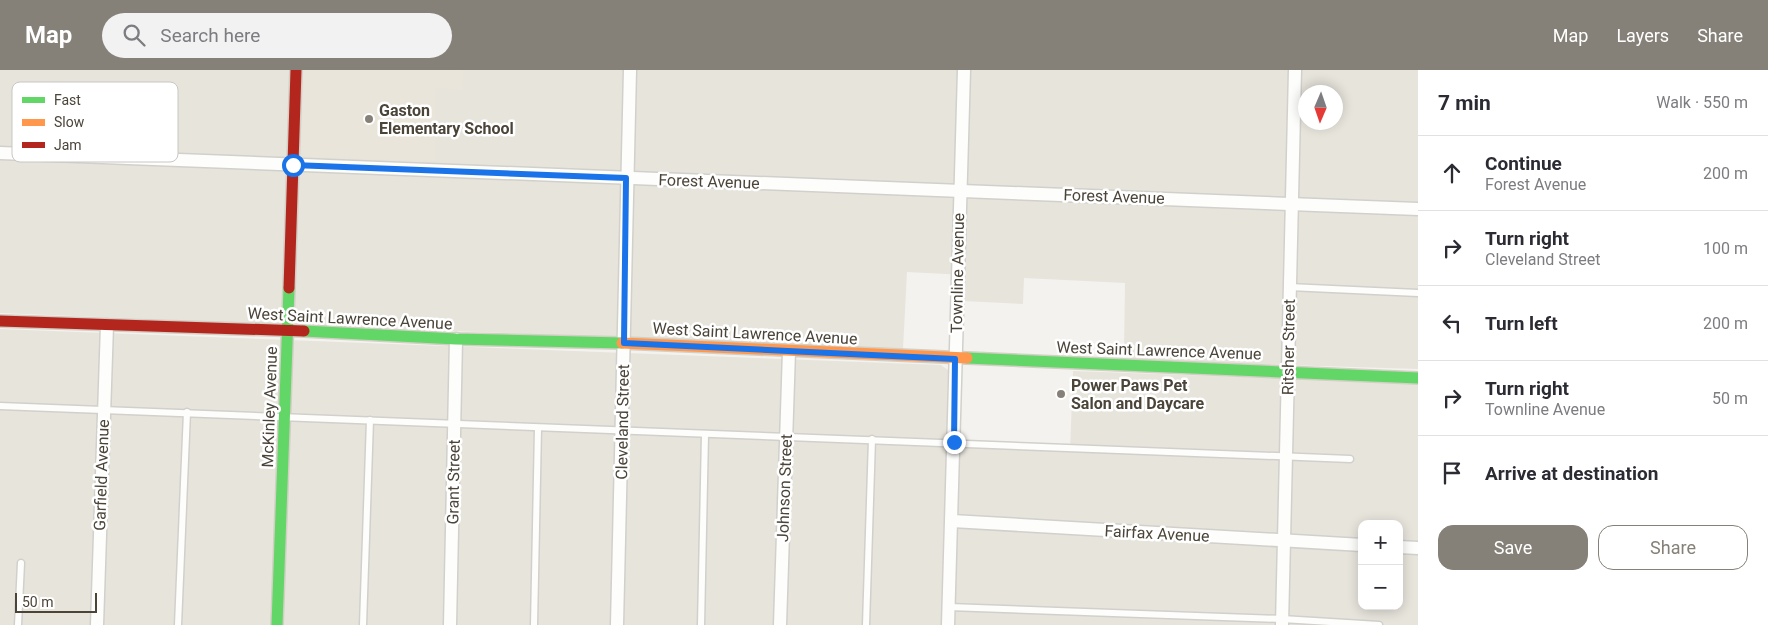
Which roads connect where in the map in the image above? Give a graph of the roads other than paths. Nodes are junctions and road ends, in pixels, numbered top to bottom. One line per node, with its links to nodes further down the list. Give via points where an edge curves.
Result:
1 (296, 70): 6 (street, McKinley Avenue)
2 (630, 70): 7 (street, Cleveland Street)
3 (964, 70): 8 (street, Townline Avenue)
4 (1296, 70): 9 (street, Ritsher Street)
5 (178, 160): 6 (street, Forest Avenue)
6 (293, 165): 7 (street, Forest Avenue); 15 (street, McKinley Avenue)
7 (626, 178): 8 (street, Forest Avenue); 17 (street, Cleveland Street)
8 (959, 190): 9 (street, Forest Avenue); 19 (street, Townline Avenue)
9 (1292, 204): 10 (street, Forest Avenue); 11 (street, Ritsher Street)
10 (1418, 209)
11 (1289, 287): 12 (lane); 20 (street, Ritsher Street)
12 (1418, 293)
13 (0, 321): 14 (street, West Saint Lawrence Avenue)
14 (107, 325): 15 (street, West Saint Lawrence Avenue); 23 (street, Garfield Avenue)
15 (287, 330): 16 (street, West Saint Lawrence Avenue); 25 (street, McKinley Avenue)
16 (456, 339): 17 (street, West Saint Lawrence Avenue); 27 (street, Grant Street)
17 (624, 343): 18 (street, West Saint Lawrence Avenue); 29 (street, Cleveland Street)
18 (788, 351): 19 (street, West Saint Lawrence Avenue); 31 (street, Johnson Street)
19 (955, 359): 20 (street, West Saint Lawrence Avenue); 33 (street, Townline Avenue)
20 (1287, 371): 21 (street, West Saint Lawrence Avenue); 34 (street, Ritsher Street)
21 (1418, 378)
22 (0, 406): 23 (lane)
23 (103, 409): 24 (lane); 45 (street, Garfield Avenue)
24 (187, 412): 25 (lane); 46 (lane)
25 (285, 416): 26 (lane); 47 (street, McKinley Avenue)
26 (370, 420): 27 (lane); 48 (lane)
27 (454, 424): 28 (lane); 49 (street, Grant Street)
28 (538, 428): 29 (lane); 50 (lane)
29 (622, 430): 30 (lane); 51 (street, Cleveland Street)
30 (705, 434): 31 (lane); 52 (lane)
31 (786, 436): 32 (lane); 53 (street, Johnson Street)
32 (872, 439): 33 (lane); 54 (lane)
33 (954, 442): 34 (lane); 36 (street, Townline Avenue)
34 (1286, 456): 35 (lane); 37 (street, Ritsher Street)
35 (1350, 458)
36 (952, 521): 37 (street, Fairfax Avenue); 42 (street, Townline Avenue)
37 (1284, 540): 38 (street, Fairfax Avenue); 43 (street, Ritsher Street)
38 (1358, 545)
39 (1403, 547): 40 (street)
40 (1418, 548)
41 (21, 562): 44 (lane)
42 (949, 607): 43 (lane); 55 (street, Townline Avenue)
43 (1282, 622): 56 (lane)
44 (18, 625)
45 (97, 625)
46 (178, 625)
47 (278, 625)
48 (363, 625)
49 (450, 625)
50 (534, 625)
51 (617, 625)
52 (701, 625)
53 (780, 625)
54 (866, 625)
55 (948, 625)
56 (1379, 625)

